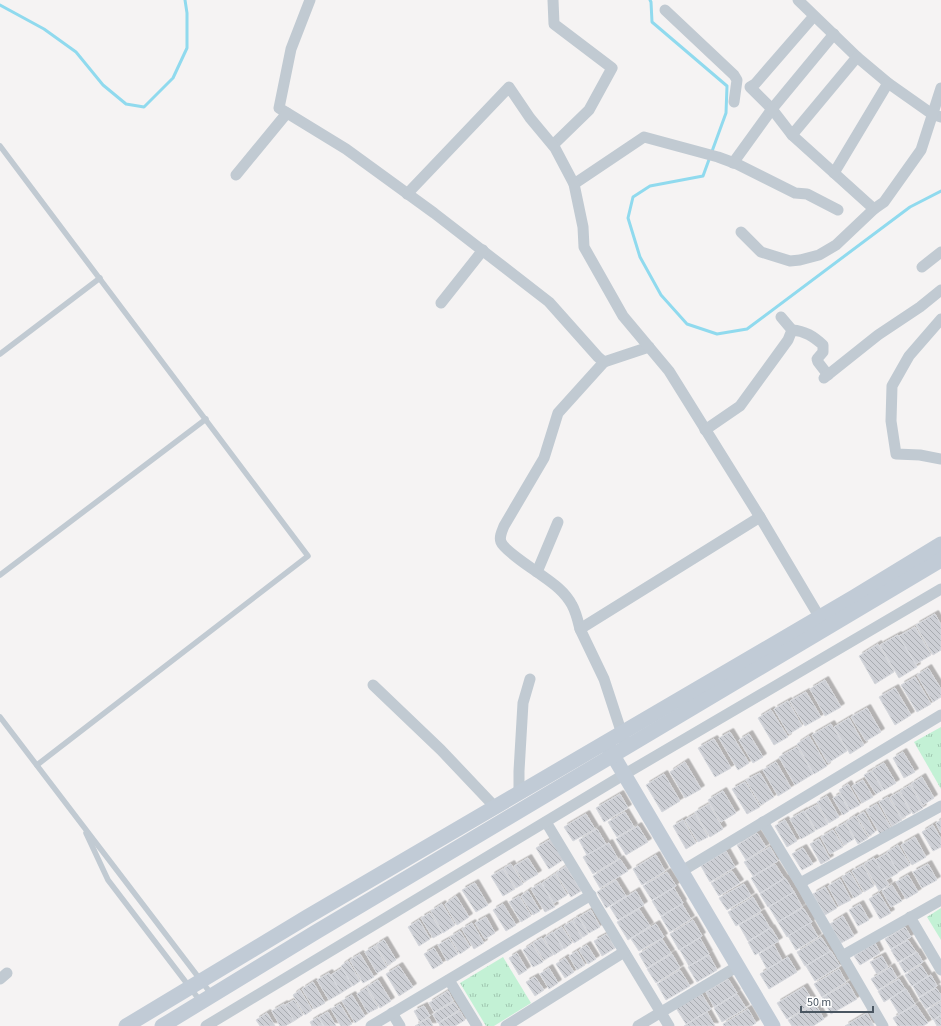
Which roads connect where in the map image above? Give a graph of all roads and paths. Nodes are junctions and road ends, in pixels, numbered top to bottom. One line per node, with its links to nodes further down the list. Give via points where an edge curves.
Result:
1 (310, 0): 14 (street, via 291,49 279,108)
2 (553, 0): 17 (street, via 554,24 612,68 589,110)
3 (798, 0): 5 (street)
4 (665, 10): 8 (street)
5 (814, 16): 6 (street); 10 (street)
6 (834, 34): 7 (street); 13 (street)
7 (857, 57): 9 (street); 16 (street)
8 (737, 80): 10 (street); 12 (street)
9 (888, 83): 15 (street); 20 (street)
10 (750, 87): 13 (street)
11 (941, 88): 15 (street)
12 (734, 102)
13 (772, 109): 16 (street); 19 (street)
14 (287, 113): 21 (street); 23 (street, via 346,149)
15 (936, 116): 24 (street, via 921,150 884,202)
16 (792, 135): 20 (street)
17 (552, 145): 22 (street); 23 (street, via 509,87)
18 (0, 146): 30 (lane)
19 (733, 163): 22 (street, via 644,137); 25 (street, via 795,193 807,194)
20 (834, 173): 24 (street)
21 (236, 174)
22 (574, 184): 36 (street, via 583,227 584,247 623,316)
23 (407, 194): 27 (street)
24 (874, 209): 26 (street, via 836,245 820,255 800,260 790,261 761,252)
25 (838, 210)
26 (740, 232)
27 (483, 250): 32 (street); 38 (street, via 549,302)
28 (941, 252): 29 (street)
29 (922, 267)
30 (100, 278): 37 (lane); 39 (lane)
31 (941, 290): 35 (street, via 826,376 817,358 823,352 823,345 802,331)
32 (441, 303)
33 (782, 317): 35 (street)
34 (941, 319): 41 (street, via 909,356 892,386 892,421 896,454)
35 (792, 330): 40 (street, via 788,340 740,406)
36 (649, 347): 38 (street); 40 (street, via 669,371)
37 (0, 354)
38 (604, 362): 46 (street, via 558,413 544,458 501,534 505,548)
39 (206, 419): 47 (lane); 59 (lane, via 308,556)
40 (705, 430): 42 (street)
41 (941, 459)
42 (760, 517): 49 (street); 50 (street)
43 (558, 522): 46 (street)
44 (941, 544): 49 (street)
45 (941, 560): 49 (street)
46 (538, 572): 50 (street, via 557,586 573,605)
47 (0, 575)
48 (941, 589): 60 (street)
49 (823, 623): 55 (street); 57 (street)
50 (580, 629): 55 (street, via 604,679)
51 (530, 679): 61 (street, via 523,704)
52 (373, 684): 63 (street)
53 (941, 715): 66 (street)
54 (0, 717): 59 (lane)
55 (621, 733): 56 (street); 57 (street)
56 (605, 743): 58 (street); 61 (street)
57 (627, 748): 58 (street)
58 (614, 756): 60 (street); 78 (street)
59 (36, 765): 64 (lane)
60 (624, 774): 65 (street); 67 (street)
61 (519, 793): 63 (street)
62 (941, 806): 68 (street)
63 (495, 807): 77 (street)
64 (80, 822): 77 (lane); 77 (lane, via 108,880)
65 (546, 822): 69 (street); 83 (street)
66 (763, 822): 67 (street); 68 (street)
67 (682, 871): 74 (street)
68 (800, 883): 73 (street)
69 (591, 896): 72 (street); 76 (street)
70 (941, 900): 71 (street)
71 (910, 917): 73 (street); 75 (street)
72 (624, 952): 80 (street); 87 (street)
73 (842, 956): 91 (street)
74 (738, 966): 80 (street); 90 (street)
75 (941, 970)
76 (449, 980): 79 (street); 86 (street)
77 (196, 984): 78 (lane); 78 (lane); 81 (street)
78 (206, 999): 82 (street)
79 (392, 1013): 84 (street); 85 (street)
80 (661, 1013): 88 (street); 89 (street)
81 (128, 1025)
82 (162, 1026)
83 (206, 1026)
84 (371, 1026)
85 (400, 1026)
86 (477, 1026)
87 (506, 1026)
88 (638, 1026)
89 (669, 1026)
90 (773, 1026)
91 (883, 1026)

